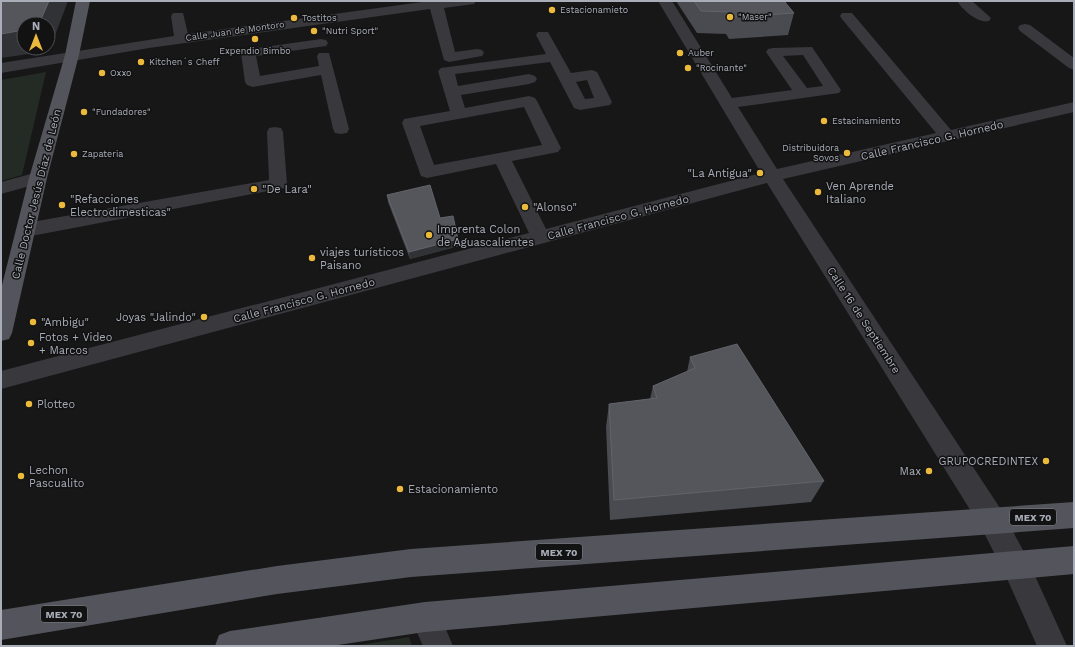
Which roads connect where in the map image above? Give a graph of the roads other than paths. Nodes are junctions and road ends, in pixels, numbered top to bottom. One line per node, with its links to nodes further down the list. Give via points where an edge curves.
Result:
1 (83, 1): 15 (main road, Calle Doctor Jesús Díaz de León)
2 (469, 1): 5 (street, Calle Juan de Montoro)
3 (665, 1): 24 (street, Calle 16 de Septiembre)
4 (964, 1): 8 (street)
5 (436, 4): 9 (street, Calle Juan de Montoro); 14 (street, via 449,57)
6 (178, 16): 12 (street)
7 (847, 16): 29 (street)
8 (984, 18)
9 (315, 20): 12 (street, Calle Juan de Montoro); 13 (street)
10 (1025, 28): 17 (street)
11 (543, 35): 16 (street)
12 (182, 39): 15 (street, Calle Juan de Montoro)
13 (321, 43): 19 (street); 19 (street, via 248,53 253,82)
14 (492, 51)
15 (72, 55): 18 (street, Calle Juan de Montoro); 32 (main road, Calle Doctor Jesús Díaz de León)
16 (555, 57): 20 (street); 22 (street, via 446,71)
17 (1074, 65)
18 (1, 68)
19 (327, 69): 27 (street)
20 (566, 78)
21 (529, 79): 22 (street)
22 (452, 92): 26 (street)
23 (802, 94): 24 (street)
24 (728, 103): 31 (street, Calle 16 de Septiembre)
25 (1074, 107): 29 (street, Calle Francisco G. Hornedo)
26 (459, 114): 30 (street, via 529,101 552,148); 30 (street, via 410,123 427,172)
27 (341, 129)
28 (275, 132): 34 (street, via 278,184)
29 (948, 137): 31 (street, Calle Francisco G. Hornedo)
30 (502, 158): 35 (street)
31 (772, 176): 35 (street, Calle Francisco G. Hornedo); 39 (street, Calle 16 de Septiembre)
32 (38, 178): 33 (street); 34 (main road, Calle Doctor Jesús Díaz de León)
33 (1, 188)
34 (26, 230): 36 (main road, Calle Doctor Jesús Díaz de León)
35 (541, 238): 37 (street, Calle Francisco G. Hornedo)
36 (1, 333)
37 (1, 380)
38 (1074, 515): 39 (main road, MEX 70)
39 (992, 520): 41 (street, Calle 16 de Septiembre); 43 (main road, MEX 70, via 411,564 277,580)
40 (1074, 560): 41 (main road)
41 (1015, 564): 42 (main road); 46 (street, Calle 16 de Septiembre)
42 (425, 617): 44 (main road); 45 (street)
43 (1, 625)
44 (230, 646)
45 (438, 646)
46 (1052, 646)

